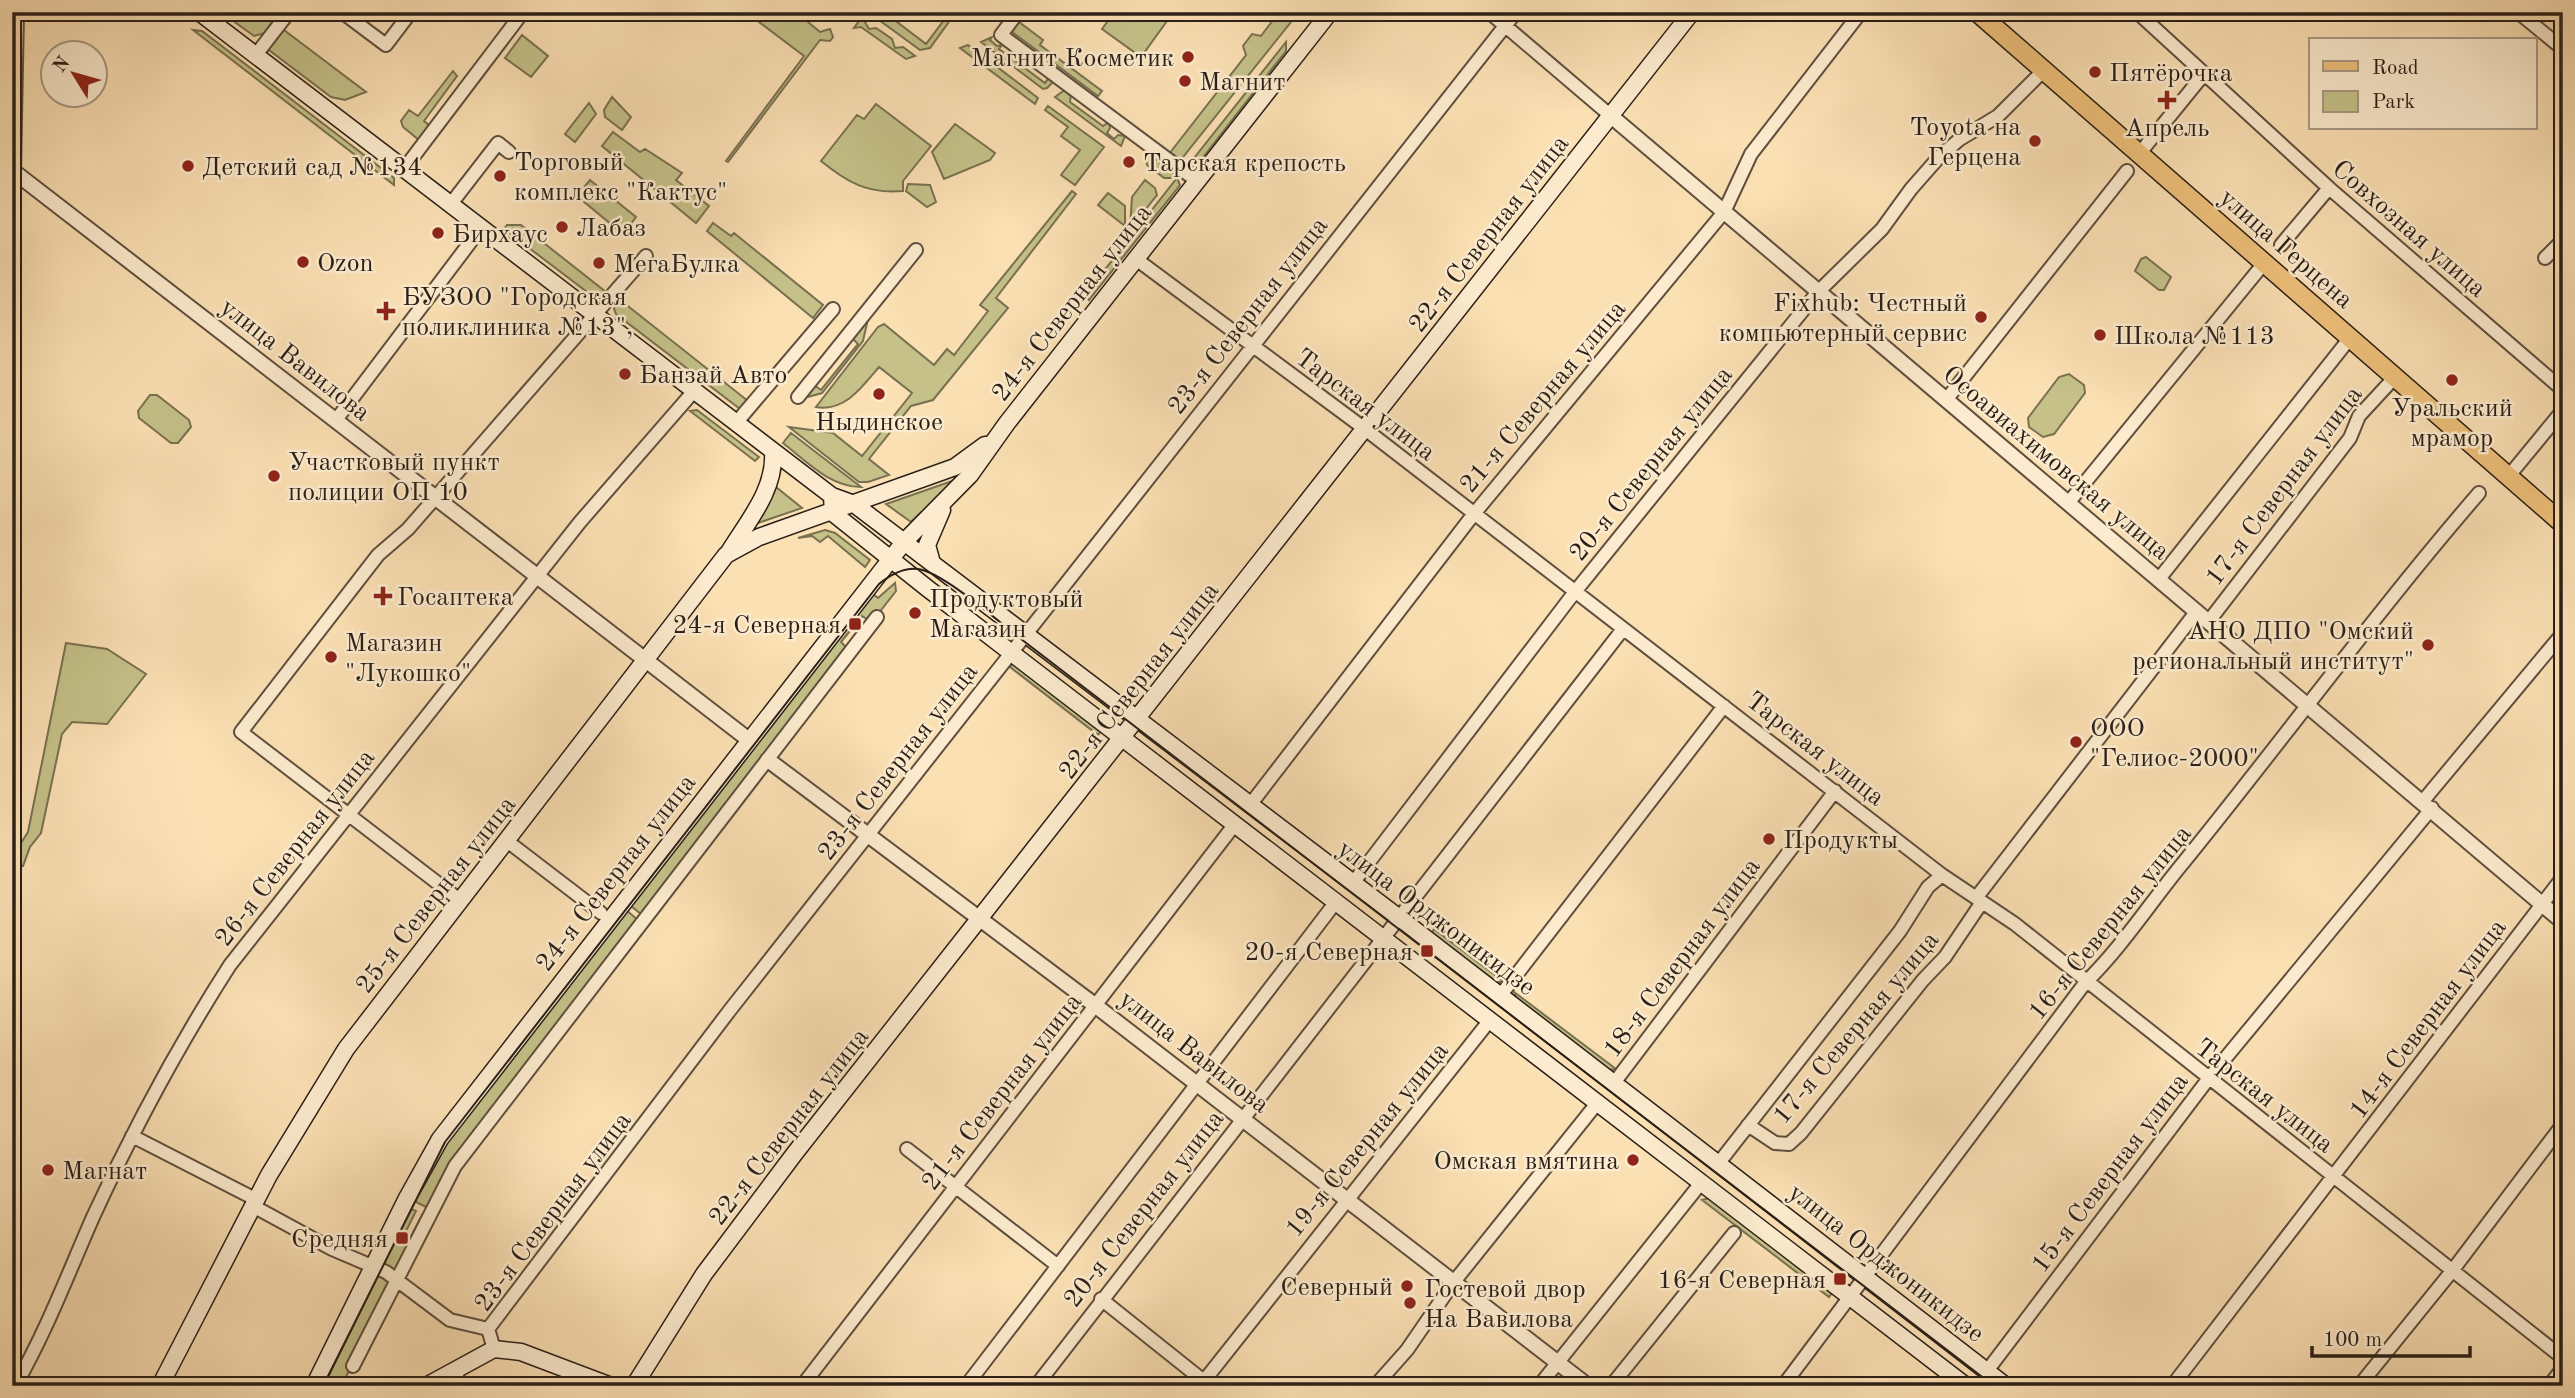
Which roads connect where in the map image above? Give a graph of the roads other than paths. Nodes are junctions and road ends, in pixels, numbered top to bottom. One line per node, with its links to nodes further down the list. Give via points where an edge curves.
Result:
1 (16, 12): 26 (street)
2 (199, 12): 18 (main road, улица Орджоникидзе)
3 (289, 12): 18 (street)
4 (342, 12): 5 (street, via 386,45)
5 (411, 12)
6 (523, 12): 24 (street)
7 (1018, 12): 28 (street, via 1001,35)
8 (1330, 12): 28 (main road, 24-я Северная улица)
9 (1489, 12): 16 (street, Осоавиахимовская улица)
10 (1516, 12): 16 (street, 23-я Северная улица)
11 (1692, 12): 21 (main road, 22-я Северная улица)
12 (1861, 12): 31 (street, 21-я Северная улица, via 1751,154)
13 (1977, 12): 19 (main road, улица Герцена)
14 (2137, 12): 20 (street, Совхозная улица)
15 (2518, 12): 17 (street)
16 (1506, 26): 21 (street, Осоавиахимовская улица); 44 (street, 23-я Северная улица)
17 (2563, 49)
18 (256, 56): 24 (main road, улица Орджоникидзе)
19 (2043, 71): 23 (main road, улица Герцена); 40 (street, 20-я Северная улица, via 1998,117 1940,156 1881,229)
20 (2204, 74): 23 (street); 29 (street, Совхозная улица)
21 (1611, 116): 31 (street, Осоавиахимовская улица); 54 (main road, 22-я Северная улица)
22 (509, 152): 30 (street, via 498,143)
23 (2140, 154): 39 (main road, улица Герцена)
24 (404, 169): 30 (main road, улица Орджоникидзе)
25 (2127, 170): 49 (street)
26 (13, 171): 27 (street); 51 (street, улица Вавилова)
27 (12, 179)
28 (1197, 181): 38 (main road, 24-я Северная улица)
29 (2329, 188): 34 (street); 46 (street, Совхозная улица)
30 (450, 205): 32 (main road, улица Орджоникидзе)
31 (1724, 212): 40 (street, Осоавиахимовская улица); 64 (street, 21-я Северная улица)
32 (481, 228): 42 (main road, улица Орджоникидзе); 51 (street)
33 (2563, 240): 37 (street)
34 (2281, 245)
35 (916, 250): 48 (street)
36 (646, 256): 42 (street)
37 (2545, 258)
38 (1136, 260): 44 (street, Тарская улица); 53 (main road, 24-я Северная улица)
39 (2265, 262): 43 (main road, улица Герцена); 61 (street)
40 (1817, 293): 49 (street, Осоавиахимовская улица); 72 (street, 20-я Северная улица)
41 (833, 309): 52 (street)
42 (594, 315): 47 (main road, улица Орджоникидзе); 59 (street)
43 (2350, 338): 45 (main road, улица Герцена); 71 (street, 17-я Северная улица)
44 (1250, 346): 54 (street, Тарская улица); 78 (street, 23-я Северная улица)
45 (2395, 377): 56 (main road, улица Герцена); 75 (street, 17-я Северная улица, via 2359,416 2350,438)
46 (2563, 390)
47 (694, 391): 52 (main road, улица Орджоникидзе); 70 (street, 26-я Северная улица)
48 (798, 397)
49 (1946, 400): 61 (street, Осоавиахимовская улица)
50 (2563, 410): 56 (street)
51 (336, 420): 59 (street, улица Вавилова)
52 (736, 423): 55 (main road, улица Орджоникидзе)
53 (1007, 424): 60 (main road, 24-я Северная улица); 62 (main road, 24-я Северная улица, via 955,467)
54 (1365, 429): 64 (street, Тарская улица); 83 (main road, 22-я Северная улица)
55 (774, 451): 58 (main road, улица Орджоникидзе); 67 (main road, via 769,486)
56 (2508, 477): 65 (main road, улица Герцена)
57 (2479, 493): 81 (street, 16-я Северная улица)
58 (832, 496): 62 (main road, улица Орджоникидзе); 63 (main road)
59 (435, 497): 70 (street, улица Вавилова); 90 (street, via 378,555 242,732)
60 (946, 501): 66 (main road, 24-я Северная улица); 69 (main road, via 928,537)
61 (2069, 502): 71 (street, Осоавиахимовская улица)
62 (854, 505): 63 (main road, 24-я Северная улица); 66 (main road, улица Орджоникидзе)
63 (833, 513): 67 (main road, 25-я Северная улица, via 759,537); 68 (main road, улица Орджоникидзе)
64 (1473, 515): 72 (street, Тарская улица); 89 (street, 21-я Северная улица)
65 (2563, 524)
66 (904, 542): 68 (main road, 24-я Северная улица); 69 (main road, улица Орджоникидзе)
67 (726, 555): 80 (main road, 25-я Северная улица)
68 (891, 559): 79 (main road, улица Орджоникидзе); 85 (main road, 24-я Северная улица)
69 (932, 563): 78 (main road, улица Орджоникидзе)
70 (537, 576): 80 (street, улица Вавилова); 90 (street, 26-я Северная улица)
71 (2159, 579): 73 (street, Осоавиахимовская улица)
72 (1574, 593): 76 (street, Тарская улица); 96 (street, 20-я Северная улица)
73 (2197, 611): 75 (street, Осоавиахимовская улица); 97 (street, 17-я Северная улица)
74 (877, 617): 86 (street, 24-я Северная улица)
75 (2209, 621): 81 (street, Осоавиахимовская улица)
76 (1623, 629): 82 (street, Тарская улица); 102 (street, 20-я Северная улица)
77 (2563, 633): 88 (street, 15-я Северная улица)
78 (1026, 634): 79 (street, 23-я Северная улица); 83 (main road, улица Орджоникидзе)
79 (1012, 652): 84 (main road, улица Орджоникидзе); 92 (street, 23-я Северная улица)
80 (646, 660): 85 (street, улица Вавилова); 93 (main road, 25-я Северная улица)
81 (2308, 704): 88 (street, Осоавиахимовская улица); 106 (street, 16-я Северная улица)
82 (1724, 706): 87 (street, Тарская улица); 107 (street)
83 (1138, 719): 84 (main road, 22-я Северная улица); 89 (main road, улица Орджоникидзе)
84 (1124, 738): 91 (main road, улица Орджоникидзе); 103 (main road, 22-я Северная улица)
85 (749, 740): 126 (main road, 24-я Северная улица, via 440,1139)
86 (768, 760): 92 (street, улица Вавилова); 130 (street, 24-я Северная улица, via 455,1166)
87 (1835, 791): 94 (street, Тарская улица); 111 (street, 18-я Северная улица)
88 (2428, 804): 100 (street, Осоавиахимовская улица); 110 (street, 15-я Северная улица)
89 (1250, 805): 96 (main road, улица Орджоникидзе)
90 (348, 814): 98 (street); 117 (street, 26-я Северная улица, via 230,965 180,1043)
91 (1235, 824): 99 (main road, улица Орджоникидзе); 108 (street, 21-я Северная улица)
92 (867, 836): 103 (street, улица Вавилова); 134 (street, 23-я Северная улица)
93 (508, 841): 98 (main road, 25-я Северная улица); 101 (street)
94 (1942, 875): 97 (street, Тарская улица); 116 (street, 17-я Северная улица, via 1928,887 1900,931)
95 (2563, 877): 100 (street, 14-я Северная улица)
96 (1353, 883): 102 (main road, улица Орджоникидзе)
97 (1979, 900): 106 (street, Тарская улица); 116 (street, 17-я Северная улица, via 1945,957 1801,1133 1789,1144 1775,1143)
98 (461, 901): 124 (main road, 25-я Северная улица, via 346,1049)
99 (1335, 903): 105 (main road, улица Орджоникидзе); 112 (street, 20-я Северная улица)
100 (2542, 904): 104 (street, Осоавиахимовская улица); 120 (street, 14-я Северная улица)
101 (601, 913)
102 (1398, 917): 105 (street, 20-я Северная улица); 107 (main road, улица Орджоникидзе)
103 (980, 920): 108 (street, улица Вавилова); 148 (main road, 22-я Северная улица, via 712,1263)
104 (2563, 922)
105 (1381, 939): 109 (main road, улица Орджоникидзе); 114 (street, 20-я Северная улица)
106 (2085, 983): 110 (street, Тарская улица); 129 (street, 16-я Северная улица)
107 (1500, 996): 111 (main road, улица Орджоникидзе)
108 (1097, 1006): 112 (street, улица Вавилова); 122 (street, 21-я Северная улица)
109 (1490, 1020): 113 (main road, улица Орджоникидзе); 123 (street, 19-я Северная улица)
110 (2209, 1079): 120 (street, Тарская улица); 140 (street, 15-я Северная улица)
111 (1614, 1083): 119 (main road, улица Орджоникидзе)
112 (1195, 1084): 114 (street, улица Вавилова); 127 (street, 20-я Северная улица)
113 (1598, 1102): 121 (main road, улица Орджоникидзе); 131 (street)
114 (1241, 1119): 123 (street, улица Вавилова); 132 (street, 20-я Северная улица)
115 (2563, 1124): 128 (street)
116 (1748, 1125): 119 (street, 17-я Северная улица)
117 (132, 1136): 124 (street); 143 (street, 26-я Северная улица, via 36,1351)
118 (907, 1149): 122 (street)
119 (1718, 1164): 129 (main road, улица Орджоникидзе)
120 (2334, 1179): 128 (street, Тарская улица); 159 (street, 14-я Северная улица)
121 (1702, 1183): 133 (main road, улица Орджоникидзе); 137 (street)
122 (954, 1185): 127 (street); 149 (street, 21-я Северная улица)
123 (1346, 1199): 131 (street, улица Вавилова); 142 (street, 19-я Северная улица)
124 (255, 1203): 126 (street, via 332,1249); 144 (main road, 25-я Северная улица)
125 (1734, 1234): 155 (street)
126 (374, 1265): 130 (street); 145 (main road, 24-я Северная улица)
127 (1058, 1266): 150 (street, 20-я Северная улица)
128 (2452, 1271): 136 (street, Тарская улица); 160 (street)
129 (1867, 1276): 133 (street, 16-я Северная улица); 140 (main road, улица Орджоникидзе)
130 (396, 1280): 134 (street, via 450,1320); 138 (street, 24-я Северная улица)
131 (1453, 1283): 137 (street, улица Вавилова); 152 (street, via 1407,1350)
132 (1101, 1299): 142 (street); 151 (street, 20-я Северная улица)
133 (1850, 1299): 156 (street, 16-я Северная улица); 157 (main road, улица Орджоникидзе)
134 (488, 1329): 135 (street, 23-я Северная улица)
135 (494, 1349): 141 (main road, via 483,1352); 147 (main road, via 521,1352)
136 (2563, 1358)
137 (1557, 1361): 153 (street); 154 (street, улица Вавилова)
138 (354, 1366)
139 (2563, 1368): 161 (street)
140 (1987, 1371): 158 (main road, улица Орджоникидзе)
141 (458, 1378): 146 (main road)
142 (1205, 1384)
143 (15, 1386)
144 (160, 1386)
145 (314, 1386)
146 (426, 1386)
147 (611, 1386)
148 (634, 1386)
149 (802, 1386)
150 (966, 1386)
151 (1036, 1386)
152 (1375, 1386)
153 (1539, 1386)
154 (1588, 1386)
155 (1611, 1386)
156 (1783, 1386)
157 (1966, 1386)
158 (2006, 1386)
159 (2172, 1386)
160 (2359, 1386)
161 (2549, 1386)

